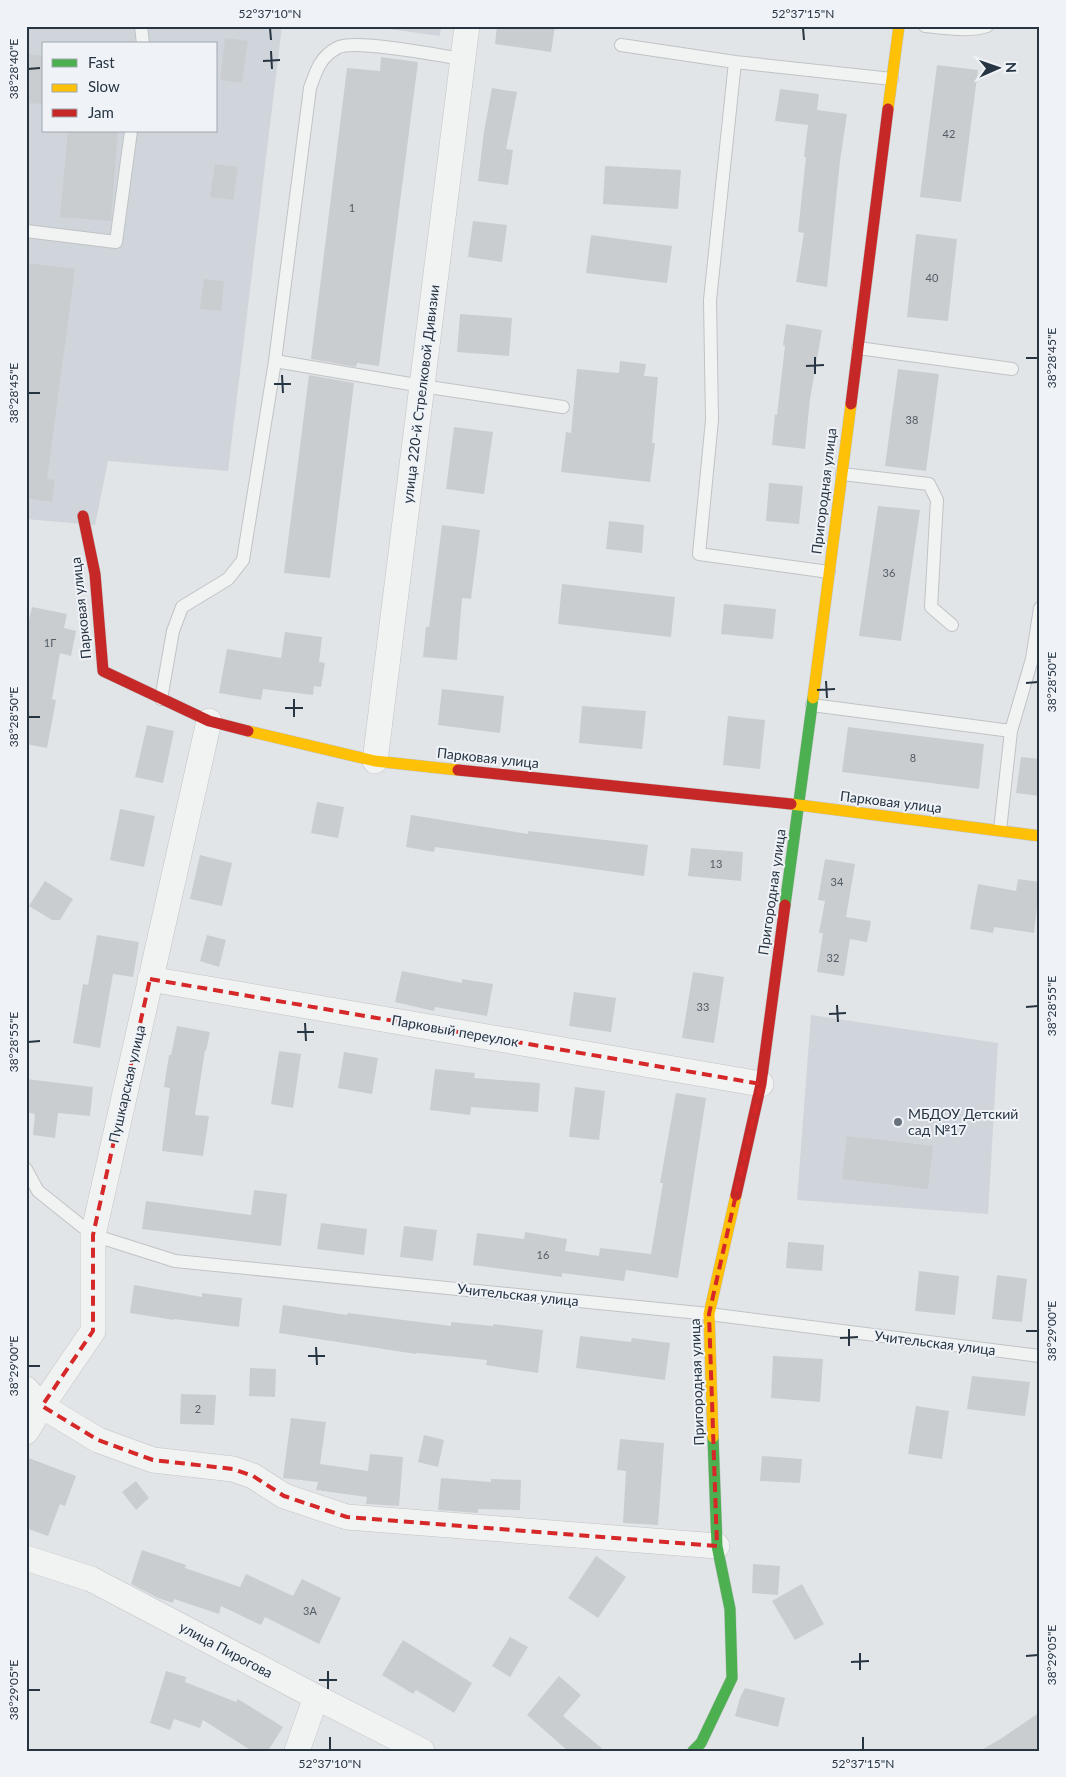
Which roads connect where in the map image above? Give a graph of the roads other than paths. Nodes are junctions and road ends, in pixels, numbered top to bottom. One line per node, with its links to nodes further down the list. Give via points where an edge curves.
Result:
1 (141, 26): 6 (lane)
2 (467, 26): 8 (street, улица 220-й Стрелковой Дивизии)
3 (899, 26): 10 (street, Пригородная улица)
4 (925, 26): 5 (lane)
5 (987, 26)
6 (143, 42)
7 (620, 45): 9 (lane)
8 (463, 59): 14 (lane, via 360,45 338,46 320,61 310,88); 16 (street, улица 220-й Стрелковой Дивизии)
9 (736, 62): 10 (lane); 20 (lane, via 710,300 712,420 698,554)
10 (892, 80): 13 (street, Пригородная улица)
11 (131, 132): 12 (lane, via 116,242)
12 (26, 231)
13 (858, 348): 15 (lane); 18 (street, Пригородная улица)
14 (275, 361): 16 (lane); 23 (lane, via 243,560 228,579 182,608 173,631)
15 (1012, 369)
16 (422, 386): 17 (lane); 27 (street, улица 220-й Стрелковой Дивизии)
17 (563, 407)
18 (842, 474): 20 (street, Пригородная улица); 22 (lane, via 929,484 937,500 931,607)
19 (83, 516): 23 (street, Парковая улица, via 95,574 103,671)
20 (829, 572): 24 (street, Пригородная улица)
21 (1040, 608): 26 (lane, via 1032,659)
22 (952, 625)
23 (161, 699): 25 (street, Парковая улица)
24 (812, 705): 26 (lane); 28 (street, Пригородная улица)
25 (209, 720): 27 (street, Парковая улица); 31 (street, Пушкарская улица)
26 (1010, 731): 29 (lane)
27 (375, 761): 28 (street, Парковая улица)
28 (799, 806): 29 (street, Парковая улица); 32 (street, Пригородная улица)
29 (1000, 830): 30 (street, Парковая улица)
30 (1040, 836)
31 (150, 979): 32 (street, Парковый переулок); 34 (street, Пушкарская улица)
32 (761, 1084): 35 (street, Пригородная улица)
33 (26, 1169): 34 (lane, Учительская улица, via 38,1191)
34 (94, 1235): 35 (lane, Учительская улица, via 175,1261); 37 (street, Пушкарская улица, via 93,1331)
35 (709, 1314): 36 (lane, Учительская улица); 39 (street, Пригородная улица)
36 (1040, 1356)
37 (34, 1398): 38 (street, Пушкарская улица); 39 (street, via 98,1440 153,1460 233,1469 253,1476 284,1496 347,1517)
38 (26, 1432)
39 (717, 1546): 44 (street, Пригородная улица, via 730,1609 732,1678)
40 (26, 1558): 41 (street, улица Пирогова, via 91,1579)
41 (316, 1697): 42 (street); 43 (street, улица Пирогова)
42 (297, 1751)
43 (422, 1751)
44 (693, 1751)

